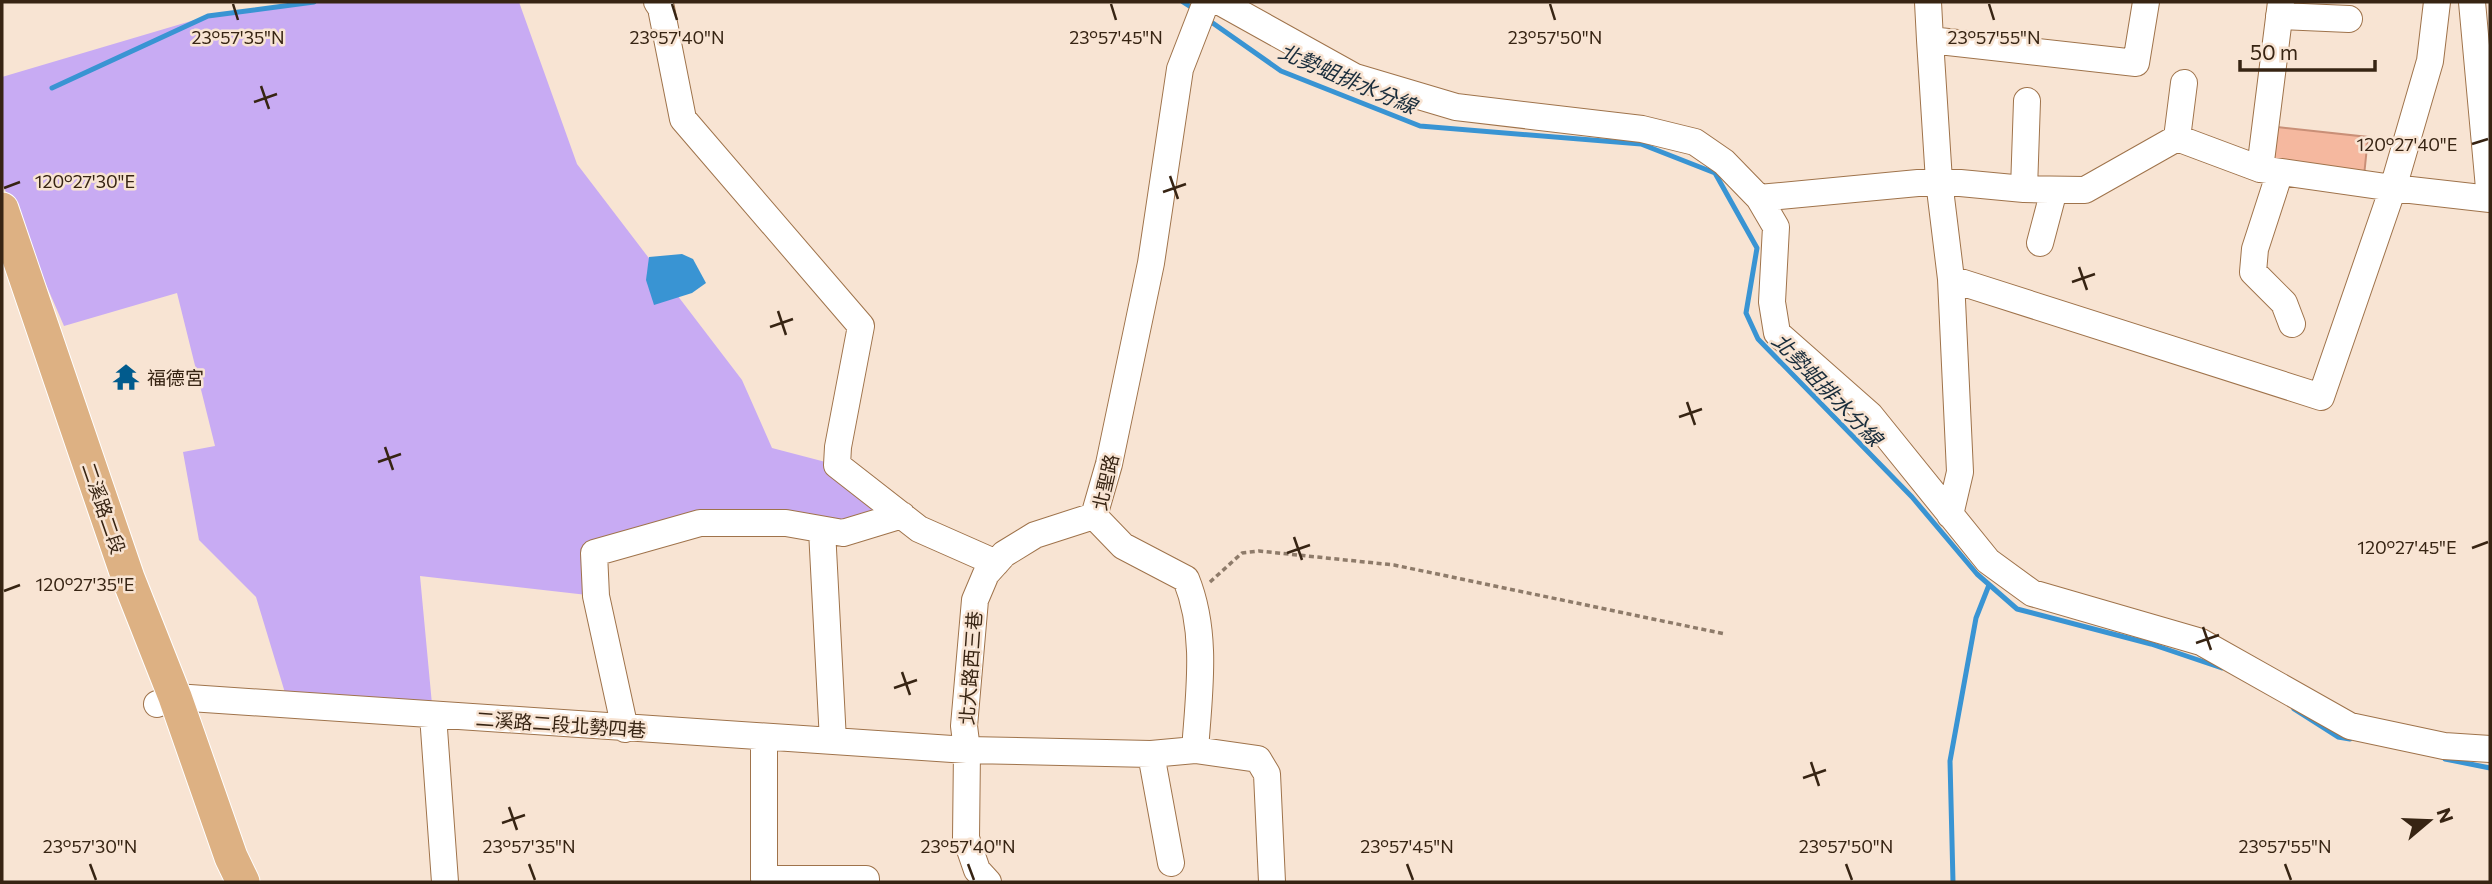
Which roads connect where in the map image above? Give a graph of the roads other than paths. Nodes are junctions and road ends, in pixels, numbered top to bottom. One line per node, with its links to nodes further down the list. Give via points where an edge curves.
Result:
1 (657, 2): 26 (street, via 683,119 861,326 837,465)
2 (1928, 2): 9 (street)
3 (2146, 2): 9 (street, via 2136,63)
4 (2437, 2): 15 (street, via 2431,61)
5 (2472, 2): 19 (street)
6 (1207, 8): 18 (street, via 1355,77 1456,107 1642,128 1695,142 1724,162); 27 (street, 北聖路, via 1180,69 1151,262 1110,464)
7 (2280, 9): 8 (street); 13 (street)
8 (2349, 19)
9 (1930, 40): 14 (street)
10 (2184, 83): 12 (street)
11 (2027, 101): 16 (street)
12 (2177, 138): 13 (street); 17 (street, via 2085,190)
13 (2270, 170): 15 (street); 24 (street, via 2253,272 2284,303)
14 (1939, 181): 16 (street); 18 (street); 23 (street)
15 (2393, 188): 19 (street); 23 (street, via 2321,397)
16 (2024, 190): 17 (street)
17 (2054, 190): 21 (street)
18 (1759, 198): 25 (street, via 1776,227 1772,302 1777,333 1870,415)
19 (2490, 199)
20 (2, 209): 30 (main road, 二溪路二段)
21 (2040, 243)
22 (2, 272): 30 (main road, 二溪路二段, via 68,472)
23 (1951, 279): 25 (street, via 1960,472)
24 (2292, 324)
25 (1950, 514): 35 (street, via 1988,561 2032,593 2201,642 2350,726 2444,746)
26 (902, 515): 28 (street, via 843,533); 29 (street, via 919,529)
27 (1094, 516): 29 (street, 北大路西三巷, via 1035,536); 37 (street, 北聖路, via 1123,546 1186,579 1194,599 1202,669)
28 (822, 530): 32 (street, via 786,523 699,523 594,553 596,596); 34 (street)
29 (996, 563): 36 (street, 北大路西三巷, via 975,600 964,726)
30 (166, 701): 31 (street, 二溪路二段北勢四巷); 40 (main road, 二溪路二段); 41 (main road, 二溪路二段)
31 (433, 715): 32 (street, 二溪路二段北勢四巷); 42 (street)
32 (625, 729): 33 (street, 二溪路二段北勢四巷)
33 (764, 737): 34 (street, 二溪路二段北勢四巷); 43 (street, via 764,879 866,878)
34 (833, 741): 36 (street, 二溪路二段北勢四巷)
35 (2490, 749)
36 (967, 750): 38 (street, 二溪路二段北勢四巷); 44 (street, 北大路西三巷, via 966,838 977,870)
37 (1195, 750): 38 (street, 二溪路二段北勢四巷); 45 (street, via 1258,758 1266,774)
38 (1151, 754): 39 (street)
39 (1171, 863)
40 (222, 882)
41 (243, 882)
42 (445, 882)
43 (866, 882)
44 (988, 882)
45 (1272, 882)

